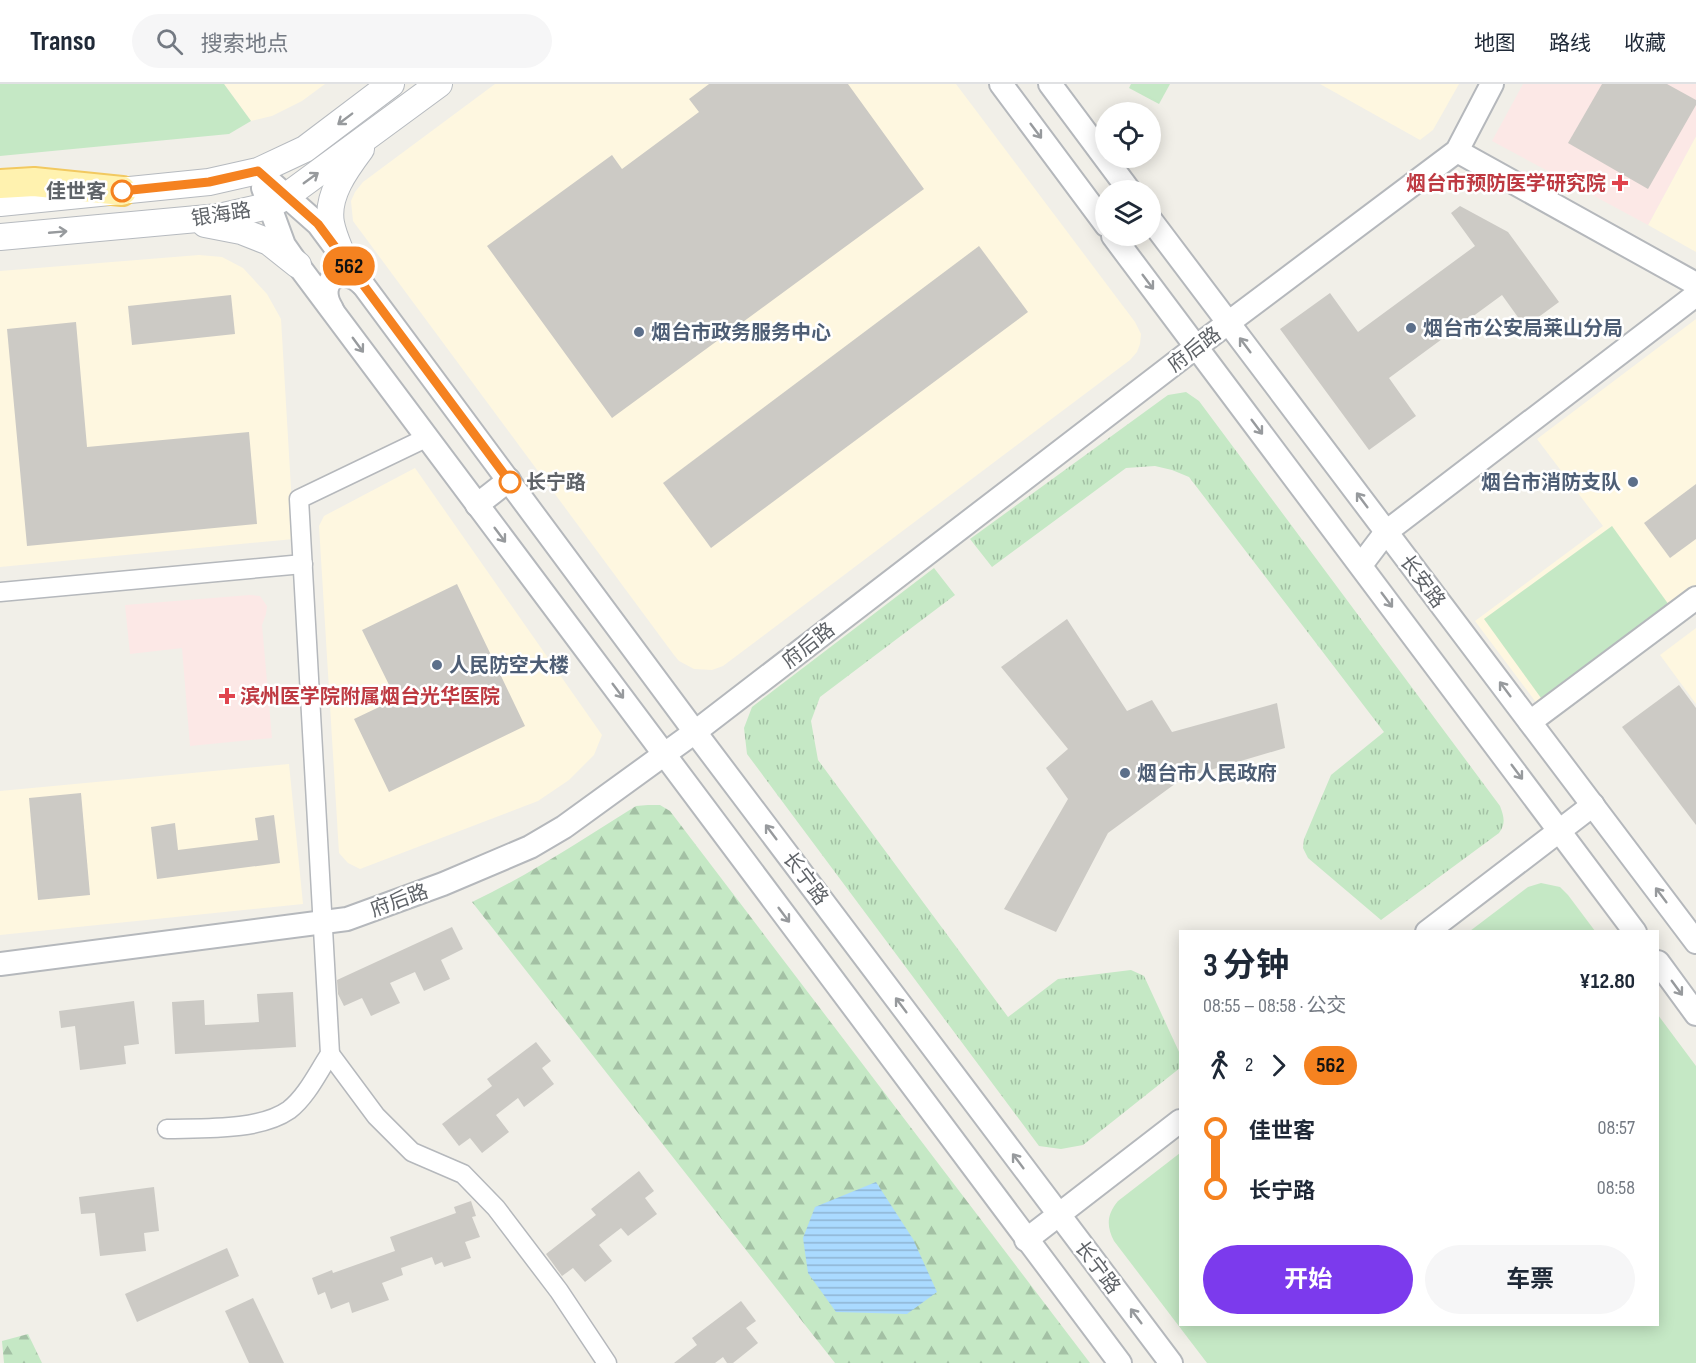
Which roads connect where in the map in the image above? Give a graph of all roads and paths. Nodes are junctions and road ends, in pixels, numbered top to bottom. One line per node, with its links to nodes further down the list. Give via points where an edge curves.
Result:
1 (391, 84): 8 (main road, 银海路, one-way to 8, via 305,149)
2 (440, 84): 6 (main road, 银海路)
3 (1001, 84): 14 (street, one-way to 14)
4 (1050, 84): 9 (street)
5 (1492, 84): 7 (street, 府后路)
6 (372, 134): 12 (main road, 银海路, one-way to 6); 19 (main road, via 349,165 330,207)
7 (1457, 151): 21 (street); 25 (street, 府后路)
8 (258, 171): 11 (main road, 银海路, via 209,182); 12 (street, 长宁路)
9 (1122, 180)
10 (0, 184): 11 (main road, via 34,182)
11 (122, 191): 13 (main road, 银海路)
12 (278, 201): 15 (main road, 银海路, via 219,217); 19 (street, 长宁路, via 318,224); 20 (street, 长宁路, via 284,245)
13 (0, 203)
14 (1095, 210)
15 (178, 220): 17 (main road, 银海路, one-way to 15); 20 (main road, via 217,225 269,242)
16 (1161, 234): 25 (street, 长安路)
17 (0, 237)
18 (1120, 246): 26 (street, one-way to 26)
19 (342, 255): 22 (street, 长宁路)
20 (298, 265): 24 (street, 长宁路)
21 (1696, 284)
22 (364, 286): 24 (street, via 347,274 329,282 327,302); 28 (street, 长宁路)
23 (1696, 295): 30 (street)
24 (333, 311): 27 (street, 长宁路, one-way to 27)
25 (1229, 324): 26 (street, 府后路); 30 (street, 长安路, one-way to 25)
26 (1196, 347): 32 (street, one-way to 32); 36 (street, 府后路)
27 (426, 438): 29 (street, 长宁路); 31 (street, via 299,499)
28 (509, 480): 29 (street); 36 (street, 长宁路)
29 (477, 505): 37 (street, 长宁路, one-way to 37)
30 (1386, 532): 32 (street); 35 (street, 长安路, one-way to 30)
31 (303, 564): 33 (street); 40 (street)
32 (1361, 565): 39 (street, one-way to 39)
33 (0, 592)
34 (1696, 598): 35 (street)
35 (1530, 722): 38 (street, 长安路)
36 (695, 732): 37 (street, 府后路); 44 (street, 长宁路, one-way to 36)
37 (665, 754): 40 (street, 府后路, via 530,847 443,884); 47 (street, 长宁路, one-way to 47)
38 (1593, 805): 39 (street); 43 (street, 长安路, one-way to 38)
39 (1560, 829): 41 (street); 42 (street)
40 (323, 924): 46 (street, 府后路); 49 (street)
41 (1430, 930)
42 (1634, 930)
43 (1696, 942)
44 (869, 962): 47 (street); 52 (street, 长宁路, one-way to 44)
45 (1659, 963): 48 (street, one-way to 48)
46 (0, 964)
47 (837, 986): 53 (street, 长宁路)
48 (1696, 1014)
49 (330, 1054): 51 (street, via 306,1092 289,1110 245,1125); 54 (street, via 376,1116 412,1152 463,1174 496,1208)
50 (1179, 1122): 52 (street)
51 (167, 1129)
52 (1059, 1214): 53 (street); 56 (street, 长宁路, one-way to 52)
53 (1026, 1240): 55 (street, 长宁路)
54 (607, 1363)
55 (1120, 1363)
56 (1171, 1363)

